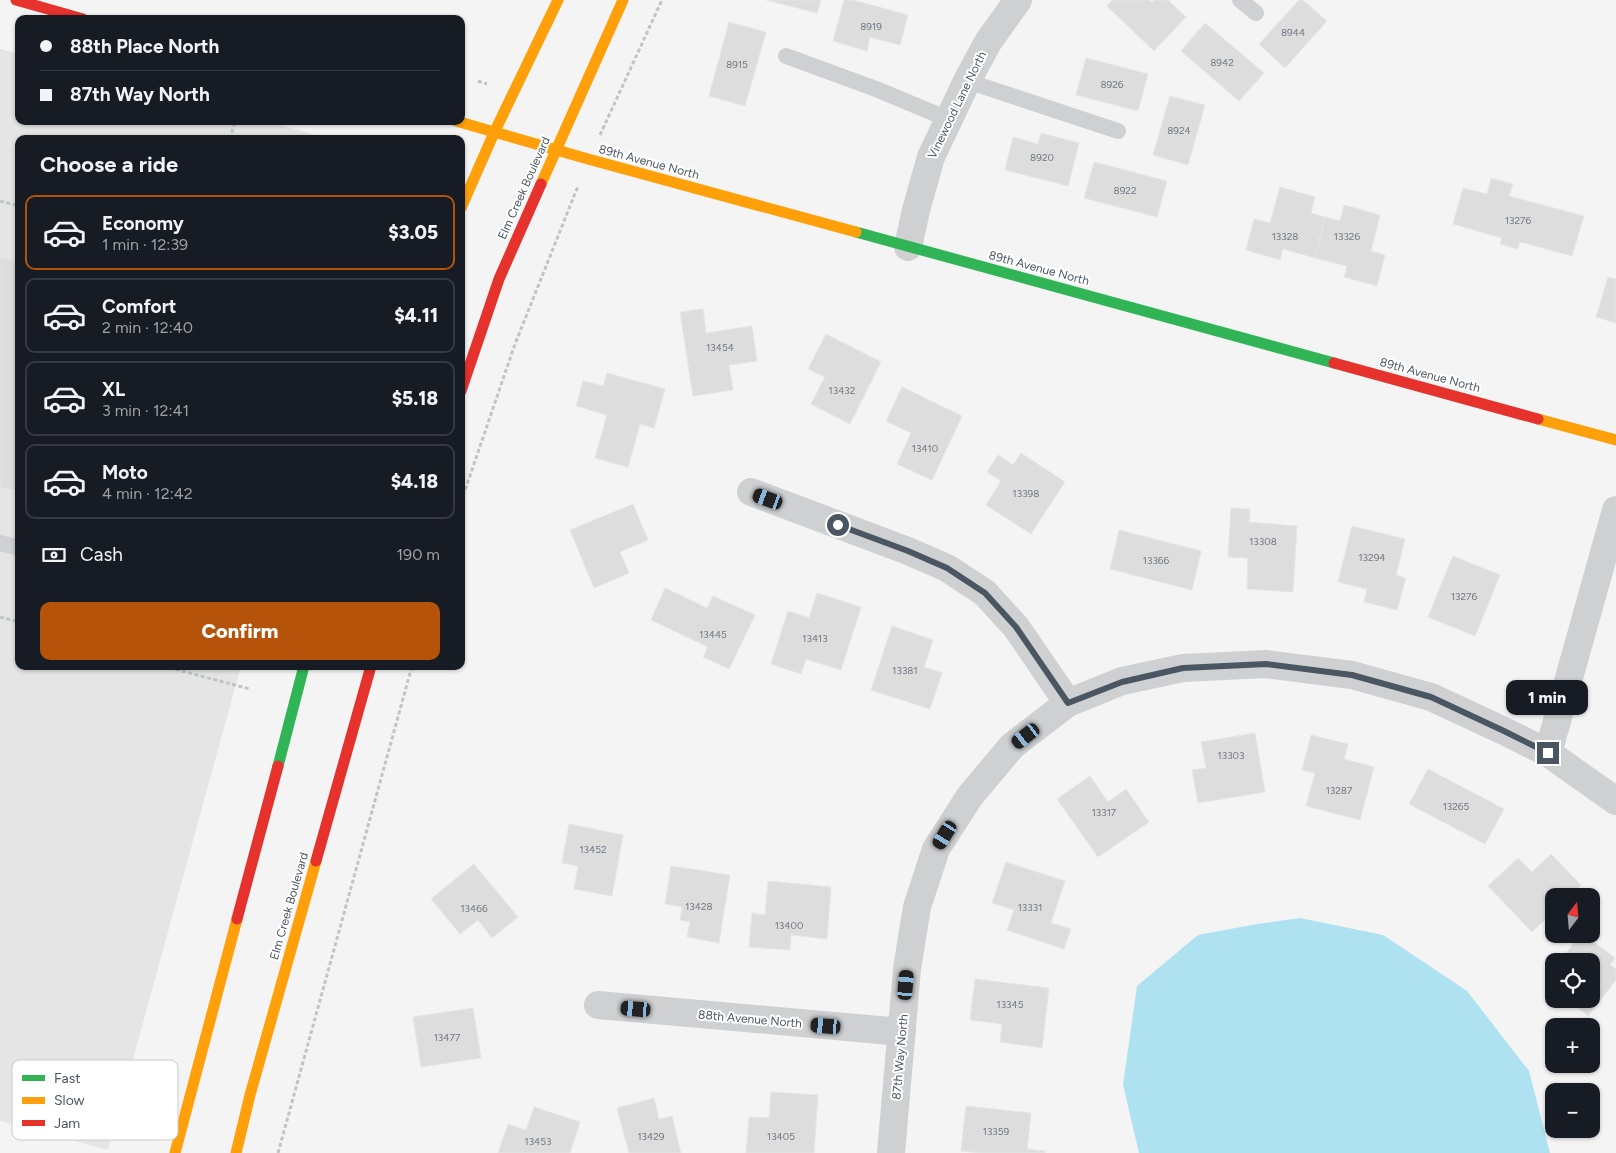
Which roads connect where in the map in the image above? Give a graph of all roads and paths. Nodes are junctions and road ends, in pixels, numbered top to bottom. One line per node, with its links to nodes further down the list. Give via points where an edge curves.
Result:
1 (16, 0): 8 (main road)
2 (558, 0): 15 (main road)
3 (623, 0): 16 (main road, Elm Creek Boulevard)
4 (662, 0): 13 (path)
5 (1018, 0): 10 (street, Vinewood Lane North, via 988,42)
6 (1240, 0): 7 (lane)
7 (1256, 13)
8 (69, 15)
9 (786, 56): 11 (lane)
10 (967, 81): 11 (street, Vinewood Lane North); 14 (lane)
11 (948, 119): 21 (street, Vinewood Lane North, via 931,157)
12 (465, 124): 15 (main road, 89th Avenue North)
13 (606, 124)
14 (1118, 131)
15 (494, 133): 16 (main road, 89th Avenue North); 18 (main road)
16 (555, 150): 21 (main road, 89th Avenue North); 22 (main road, Elm Creek Boulevard, via 499,279)
17 (574, 196): 24 (path, via 515,344)
18 (465, 199)
19 (0, 201): 20 (path)
20 (15, 205)
21 (908, 247): 23 (main road, 89th Avenue North)
22 (465, 379)
23 (1616, 440)
24 (465, 490)
25 (751, 492): 36 (street, via 908,551 947,568 985,593 1016,627)
26 (1616, 510): 37 (street)
27 (0, 543): 28 (lane)
28 (15, 547)
29 (0, 617): 30 (path)
30 (15, 621)
31 (178, 670): 35 (path)
32 (303, 670): 41 (main road)
33 (370, 670): 42 (main road, Elm Creek Boulevard)
34 (411, 670): 43 (path)
35 (250, 689)
36 (1068, 703): 37 (street, 87th Way North, via 1122,682 1183,668 1266,664 1352,675 1431,697); 40 (street, 87th Way North, via 1012,746 970,796 936,849 917,907 907,969)
37 (1548, 753): 38 (street, 87th Way North)
38 (1616, 801)
39 (598, 1005): 40 (street, 88th Avenue North)
40 (902, 1032): 44 (street, 87th Way North)
41 (175, 1153)
42 (236, 1153)
43 (278, 1153)
44 (891, 1153)

